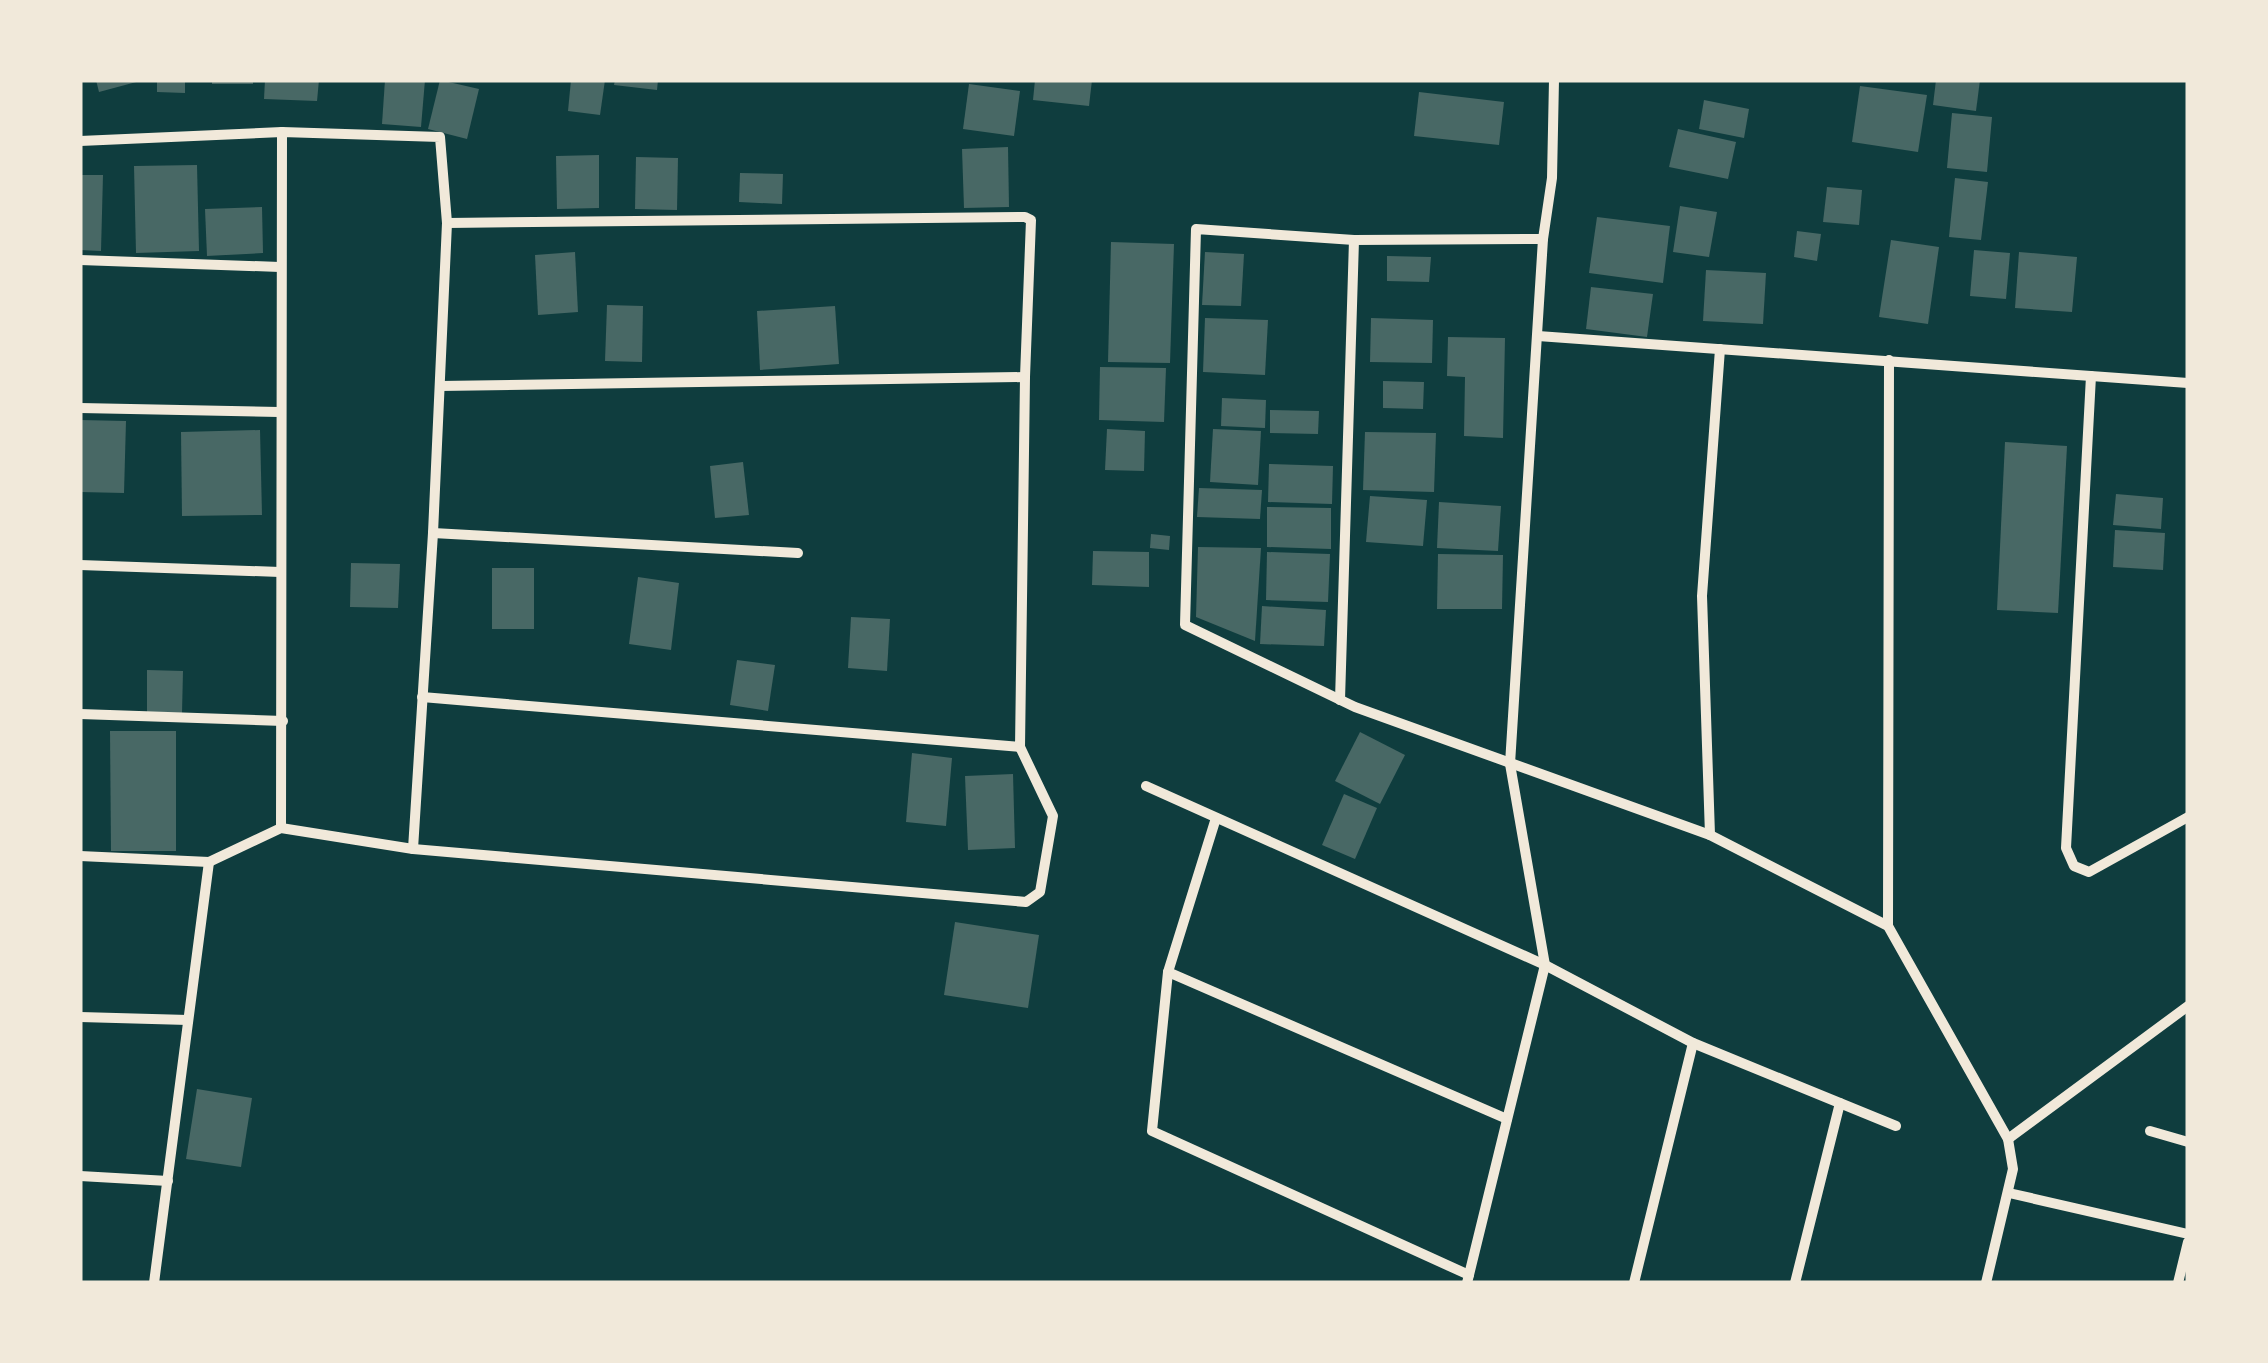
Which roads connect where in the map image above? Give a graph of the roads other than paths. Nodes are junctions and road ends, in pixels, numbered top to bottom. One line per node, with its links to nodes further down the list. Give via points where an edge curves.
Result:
1 (1554, 80): 5 (street)
2 (282, 132): 3 (street); 4 (street, via 440,137); 8 (street)
3 (80, 140)
4 (448, 223): 12 (street, via 1026,218 1033,224); 15 (street)
5 (1543, 239): 6 (street); 9 (street)
6 (1354, 240): 23 (street); 23 (street, via 1196,229 1185,625)
7 (80, 260): 8 (street)
8 (280, 266): 17 (street)
9 (1538, 336): 10 (street); 27 (street)
10 (1720, 349): 11 (street); 32 (street, via 1702,596)
11 (1889, 360): 13 (street); 36 (street)
12 (1025, 376): 15 (street); 26 (street)
13 (2091, 376): 14 (street); 29 (street, via 2066,848 2074,866 2090,872)
14 (2188, 383)
15 (440, 386): 18 (street)
16 (80, 408): 17 (street)
17 (279, 412): 21 (street)
18 (433, 533): 19 (street); 22 (street)
19 (798, 553)
20 (80, 564): 21 (street)
21 (280, 572): 25 (street)
22 (422, 697): 26 (street); 33 (street)
23 (1340, 700): 27 (street)
24 (80, 714): 25 (street)
25 (283, 721): 31 (street)
26 (1020, 748): 33 (street, via 1052,816 1040,892 1026,902)
27 (1510, 764): 32 (street); 37 (street)
28 (1146, 786): 30 (street)
29 (2188, 817)
30 (1216, 818): 37 (street); 38 (street)
31 (281, 828): 33 (street); 35 (street)
32 (1710, 835): 36 (street)
33 (413, 850)
34 (80, 856): 35 (street)
35 (209, 862): 41 (street)
36 (1888, 926): 47 (street)
37 (1545, 965): 42 (street); 44 (street)
38 (1168, 972): 44 (street); 53 (street, via 1152,1131)
39 (2188, 1006): 47 (street)
40 (80, 1018): 41 (street)
41 (188, 1020): 50 (street)
42 (1693, 1043): 43 (street); 55 (street)
43 (1840, 1104): 45 (street); 56 (street)
44 (1507, 1119): 53 (street)
45 (1896, 1126)
46 (2150, 1132): 48 (street)
47 (2008, 1139): 51 (street)
48 (2188, 1142)
49 (80, 1176): 50 (street)
50 (168, 1181): 54 (street)
51 (2009, 1193): 52 (street); 57 (street)
52 (2188, 1238): 58 (street)
53 (1468, 1279)
54 (154, 1283)
55 (1634, 1283)
56 (1795, 1283)
57 (1986, 1283)
58 (2178, 1283)

